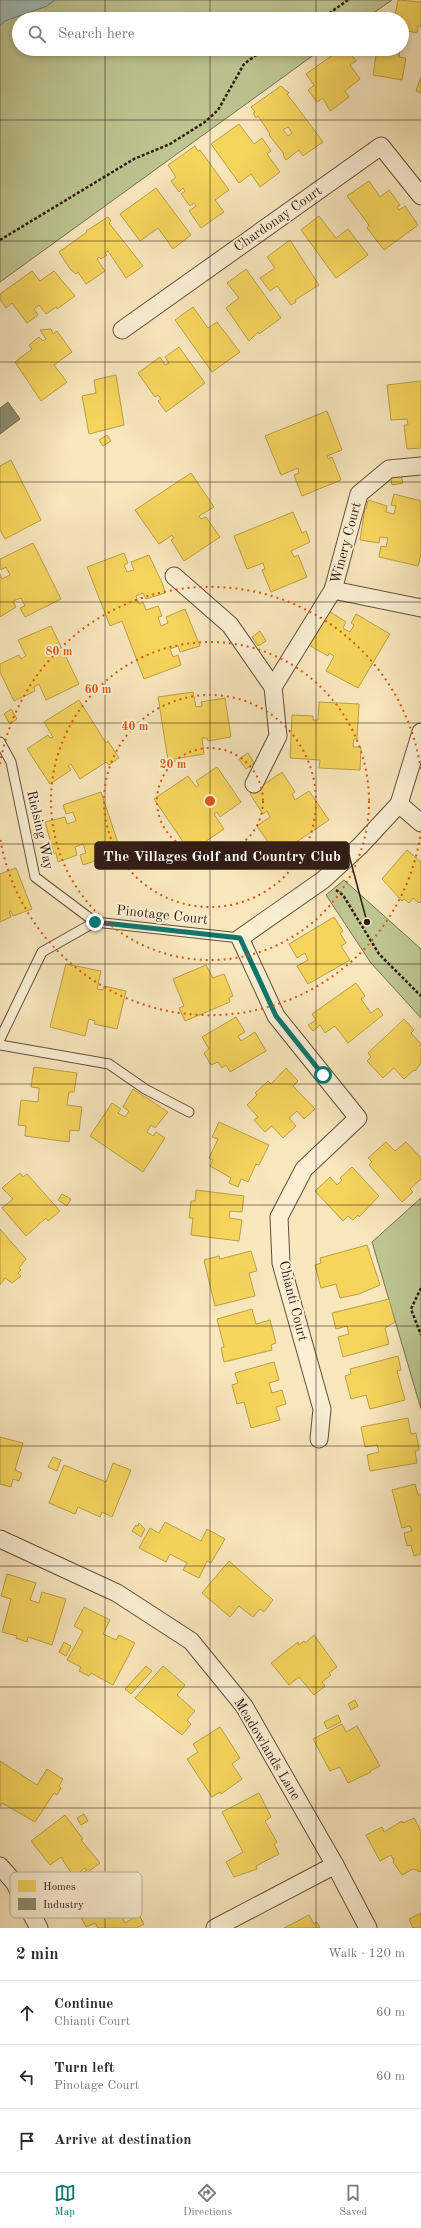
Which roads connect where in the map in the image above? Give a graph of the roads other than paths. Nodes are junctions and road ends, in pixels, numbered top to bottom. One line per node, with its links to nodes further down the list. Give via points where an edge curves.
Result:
1 (421, 196): 2 (street, Chardonay Court, via 381,146)
2 (122, 330)
3 (421, 466): 5 (street, Winery Court, via 389,469 359,494)
4 (174, 576): 7 (street, via 230,626)
5 (333, 590): 6 (street, Winery Court); 7 (street, Winery Court)
6 (421, 608)
7 (273, 687): 10 (street, via 278,736)
8 (421, 732): 11 (street)
9 (0, 742): 13 (lane, Rielsing Way, via 11,762 35,878)
10 (254, 784)
11 (399, 804): 12 (street); 14 (street, via 360,846 323,880)
12 (421, 823)
13 (95, 922): 14 (lane, Pinotage Court); 15 (lane, Pinotage Court, via 42,952)
14 (240, 938): 18 (street, Chianti Court, via 276,1016 358,1118 304,1169 279,1217 281,1263 322,1409)
15 (0, 1039)
16 (0, 1045): 17 (lane, via 109,1064 145,1089)
17 (190, 1112)
18 (319, 1439)
19 (0, 1539): 20 (street, Meadowlands Lane, via 117,1593 191,1641 244,1706)
20 (335, 1865): 25 (street); 26 (street, Meadowlands Lane)
21 (0, 1866): 22 (street)
22 (10, 1877)
23 (34, 1918): 24 (street)
24 (39, 1928)
25 (215, 1928)
26 (368, 1928)

